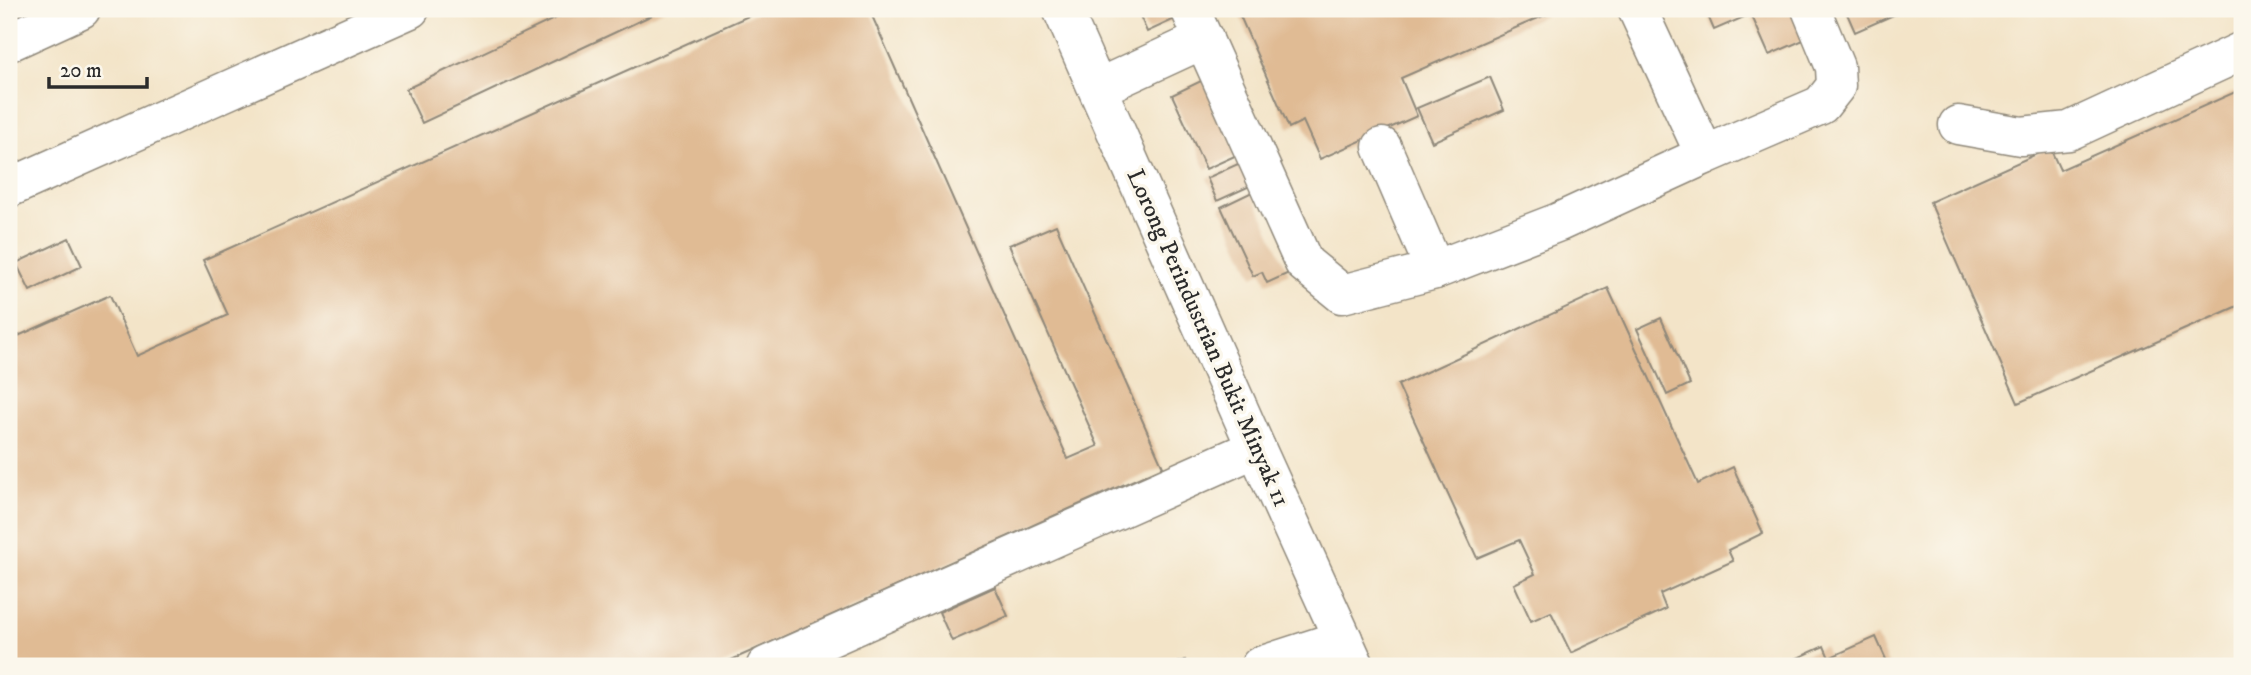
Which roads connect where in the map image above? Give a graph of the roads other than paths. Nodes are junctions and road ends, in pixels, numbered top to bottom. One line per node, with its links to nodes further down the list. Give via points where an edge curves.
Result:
1 (410, 9): 13 (street)
2 (1062, 9): 9 (street, Lorong Perindustrian Bukit Minyak 11)
3 (1637, 9): 12 (street)
4 (1811, 9): 12 (street, via 1835,67 1836,86 1821,105)
5 (66, 12): 7 (street)
6 (1197, 24): 9 (street); 14 (street, via 1304,263 1342,294)
7 (9, 42)
8 (2242, 51): 10 (street, via 2069,131 2021,136)
9 (1098, 88): 15 (street, Lorong Perindustrian Bukit Minyak 11)
10 (1958, 125)
11 (1382, 147): 14 (street)
12 (1705, 155): 14 (street, via 1559,222)
13 (9, 188)
14 (1435, 270)
15 (1256, 448): 16 (street, Lorong Perindustrian Bukit Minyak 11); 17 (street)
16 (1349, 653): 18 (street)
17 (766, 666)
18 (1260, 666)

